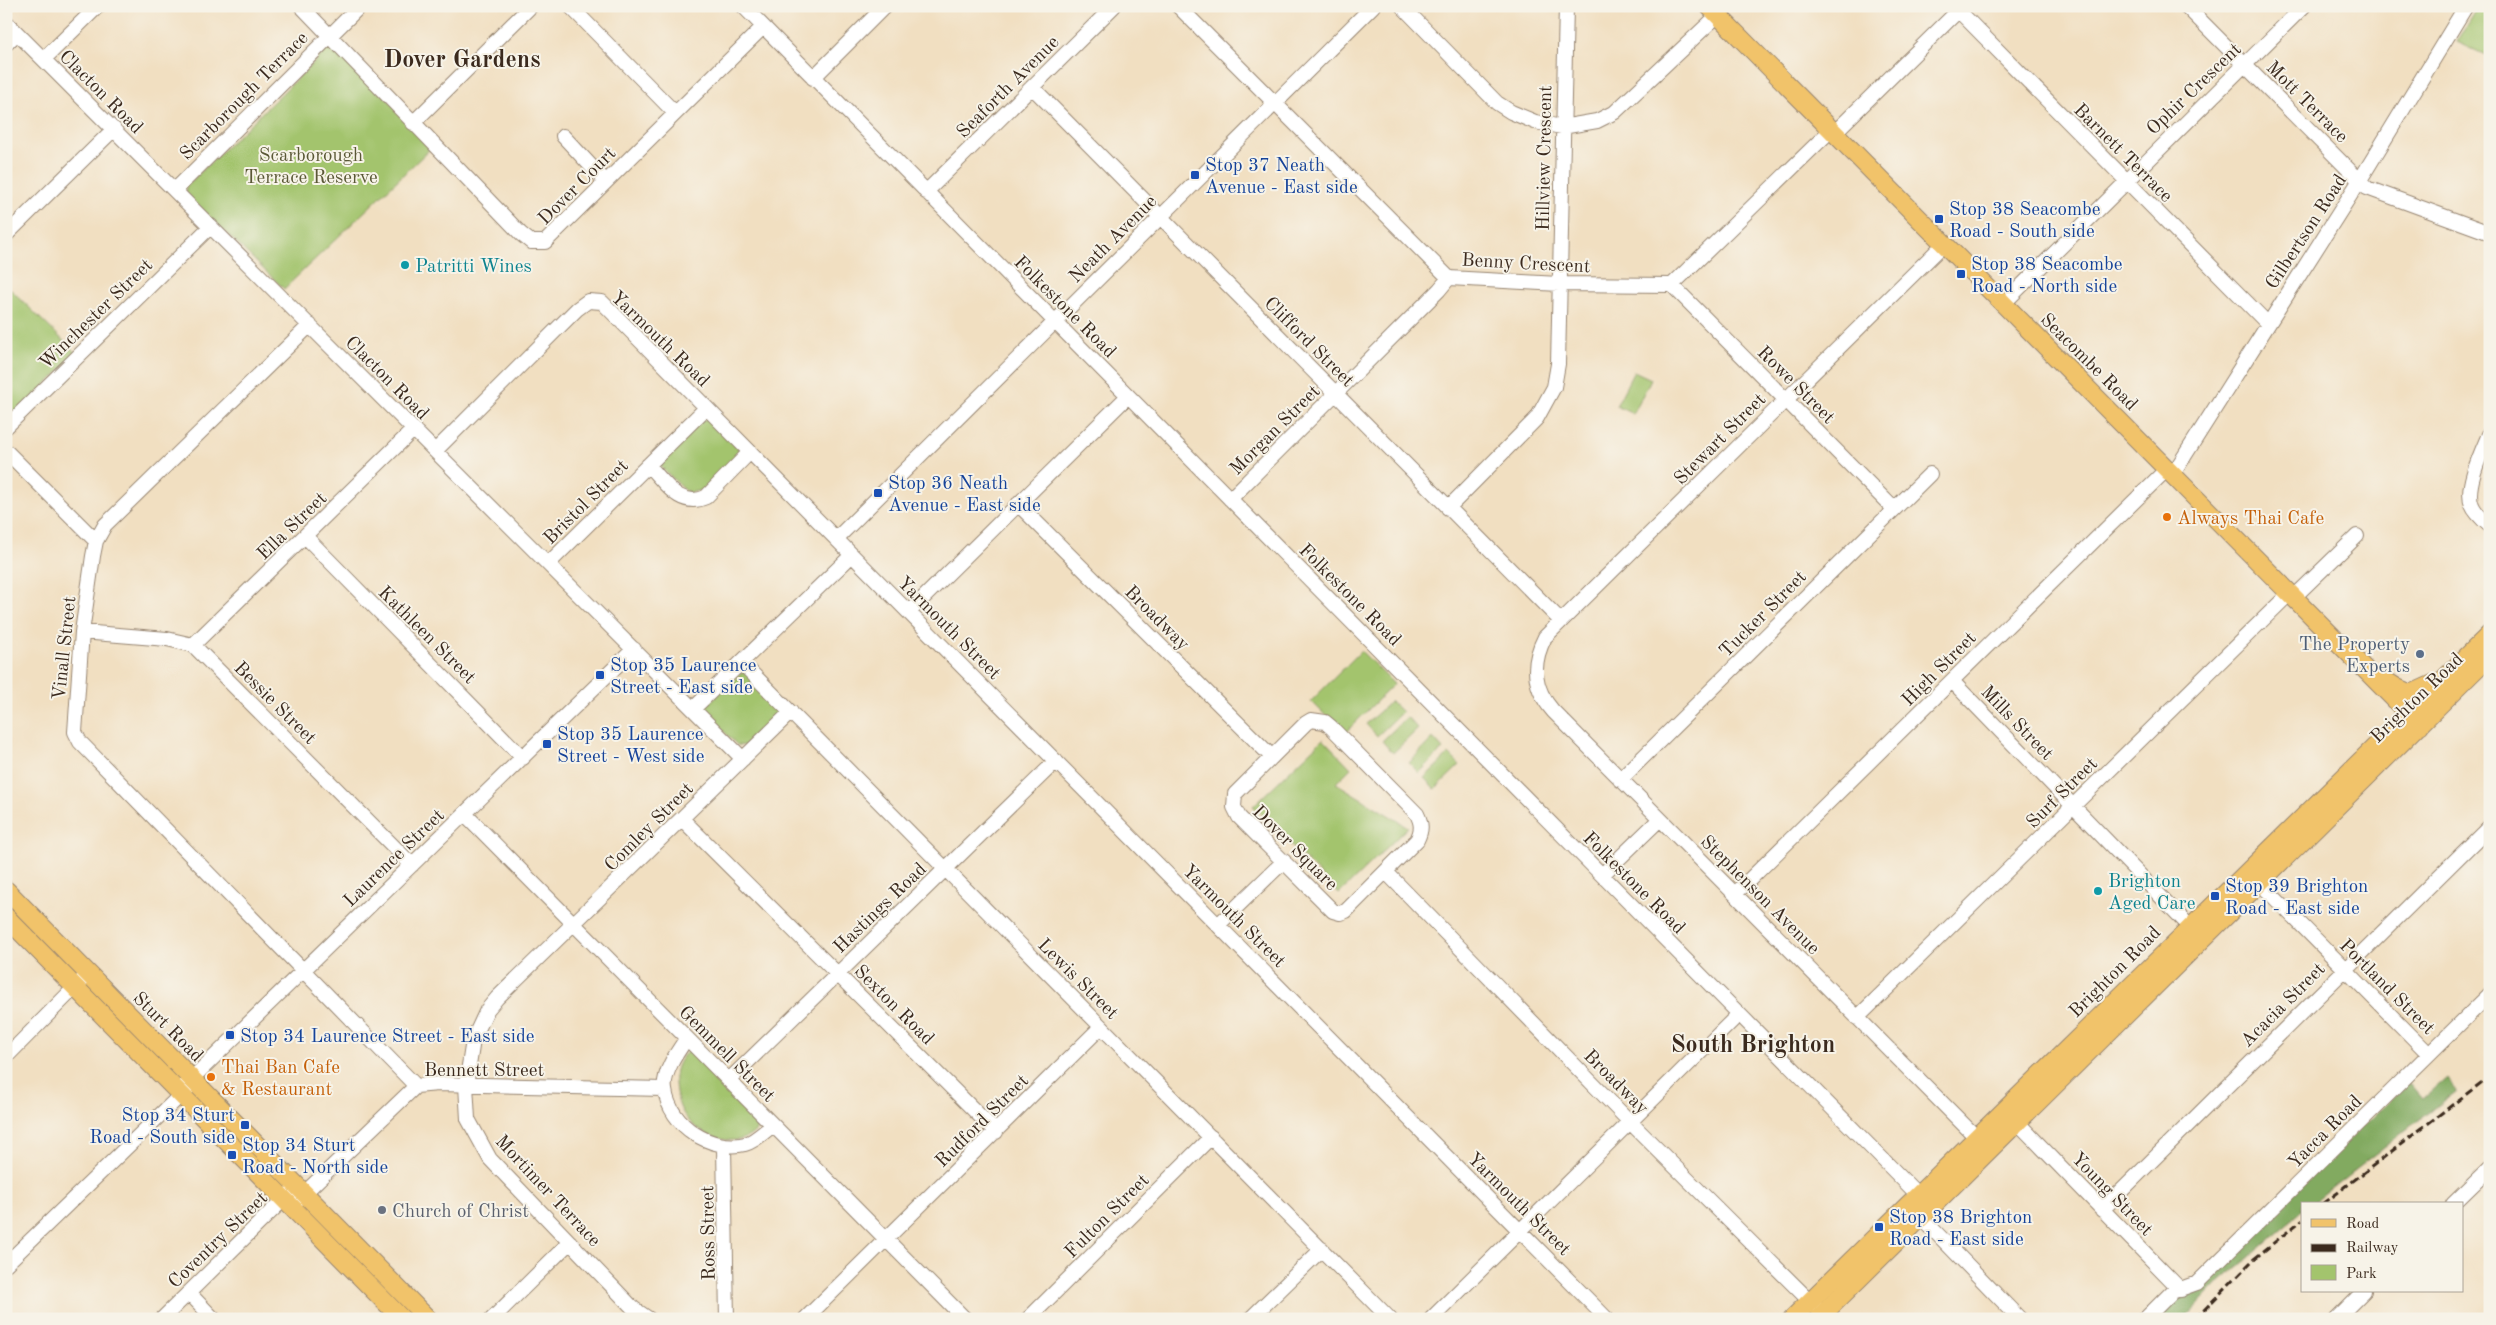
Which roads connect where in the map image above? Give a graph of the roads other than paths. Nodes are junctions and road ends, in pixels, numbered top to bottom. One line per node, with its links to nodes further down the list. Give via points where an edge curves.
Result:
1 (98, 6): 23 (street)
2 (301, 6): 21 (street, Dover Court)
3 (360, 6): 21 (street, Scarborough Terrace)
4 (531, 6): 29 (street)
5 (570, 6): 28 (street)
6 (743, 6): 19 (street, Folkestone Road)
7 (885, 6): 25 (street)
8 (1114, 6): 26 (street, Seaforth Avenue)
9 (1178, 6): 27 (street, Benny Crescent)
10 (1373, 6): 27 (street, Neath Avenue)
11 (1402, 6): 30 (street, via 1497,103 1535,122)
12 (1566, 6): 30 (street, Hillview Crescent)
13 (2186, 6): 24 (street, Mott Terrace)
14 (2304, 6): 24 (street, Ophir Crescent)
15 (2466, 6): 35 (street, Gilbertson Road)
16 (1959, 8): 32 (street); 34 (street, Barnett Terrace)
17 (1713, 11): 30 (street, via 1622,107 1597,121); 32 (main road, Seacombe Road)
18 (6, 22): 20 (street, Clacton Road)
19 (763, 27): 25 (street, Folkestone Road); 28 (street, Dover Court)
20 (17, 33): 22 (street); 23 (street, Clacton Road)
21 (330, 36): 29 (street, Dover Court); 37 (street, Scarborough Terrace)
22 (6, 44)
23 (44, 59): 31 (street, Clacton Road)
24 (2244, 64): 34 (street, Ophir Crescent); 35 (street, Mott Terrace)
25 (813, 78): 38 (street, Folkestone Road)
26 (1032, 87): 38 (street, Seaforth Avenue); 39 (street, Clifford Street)
27 (1274, 103): 39 (street, Neath Avenue); 44 (street, Benny Crescent)
28 (675, 113): 36 (street, Dover Court)
29 (413, 123): 36 (street, Dover Court, via 531,242 545,242)
30 (1562, 127): 45 (street, Hillview Crescent)
31 (114, 129): 37 (street, Clacton Road); 42 (street)
32 (1833, 132): 43 (main road, Seacombe Road); 46 (street)
33 (562, 136): 36 (street)
34 (2126, 180): 47 (street, Ophir Crescent); 49 (street, Barnett Terrace)
35 (2360, 180): 41 (street, Mott Terrace, via 2367,188); 49 (street, Gilbertson Road)
36 (606, 182)
37 (175, 190): 40 (street, Clacton Road)
38 (926, 192): 48 (street, Folkestone Road)
39 (1161, 216): 48 (street, Neath Avenue); 51 (street, Clifford Street)
40 (211, 226): 50 (street, Clacton Road); 55 (street, Winchester Street)
41 (2490, 233)
42 (6, 235)
43 (1944, 244): 47 (main road, Seacombe Road); 53 (street, Stewart Street)
44 (1449, 278): 45 (street, Benny Crescent); 51 (street, Morgan Street)
45 (1559, 284): 46 (street, Benny Crescent); 66 (street, Hillview Crescent, via 1558,364 1550,397 1537,418)
46 (1672, 285): 53 (street, Rowe Street)
47 (2003, 304): 62 (main road, Seacombe Road)
48 (1055, 322): 52 (street, Folkestone Road); 71 (street, Neath Avenue)
49 (2268, 324): 62 (street, Gilbertson Road)
50 (310, 325): 56 (street, Clacton Road); 72 (street, Vinall Street, via 105,525)
51 (1336, 394): 64 (street, Morgan Street); 66 (street, Clifford Street)
52 (1128, 396): 64 (street, Folkestone Road); 65 (street)
53 (1786, 399): 67 (street, Rowe Street); 77 (street, Stewart Street)
54 (706, 408): 59 (street, Yarmouth Road, via 602,302 593,300 577,309); 60 (street, Yarmouth Road); 61 (street, Bristol Street)
55 (6, 427)
56 (414, 430): 59 (street, Clacton Road); 70 (street, Ella Street)
57 (2490, 432): 68 (street, via 2469,495 2477,513)
58 (6, 451): 72 (street)
59 (435, 451): 74 (street, Clacton Road)
60 (750, 452): 61 (street, Bristol Street, via 706,497 696,501 686,501 678,496); 71 (street, Yarmouth Road)
61 (648, 465): 74 (street, Bristol Street)
62 (2170, 472): 75 (main road, Seacombe Road); 87 (street, High Street)
63 (1930, 474): 67 (street, Tucker Street)
64 (1230, 499): 107 (street, Folkestone Road)
65 (1018, 504): 76 (street); 93 (street, Broadway)
66 (1448, 508): 77 (street, Clifford Street)
67 (1894, 509): 97 (street, Tucker Street)
68 (2490, 526)
69 (2357, 536): 75 (street, Surf Street)
70 (306, 537): 80 (street, Ella Street); 94 (street, Kathleen Street)
71 (836, 539): 73 (street, Yarmouth Street)
72 (96, 541): 78 (street, Vinall Street)
73 (852, 555): 76 (street, Yarmouth Street); 84 (street)
74 (548, 564): 81 (street, Clacton Road)
75 (2292, 595): 83 (main road, Seacombe Road); 98 (street, Surf Street)
76 (909, 612): 96 (street, Yarmouth Street)
77 (1561, 621): 85 (street, Stewart Street, via 1545,637 1537,652)
78 (82, 632): 80 (street, via 167,639); 117 (street, Vinall Street, via 74,718 74,732 80,742)
79 (2490, 634): 86 (main road, Brighton Road)
80 (193, 645): 104 (street, Bessie Street)
81 (634, 650): 89 (street, Clacton Road); 94 (street, Laurence Street)
82 (2490, 654): 91 (main road, Brighton Road)
83 (2354, 658): 86 (main road, via 2411,694 2423,691); 88 (main road, Seacombe Road)
84 (742, 663): 89 (street); 90 (street, Lewis Street)
85 (1535, 669): 97 (street, Stephenson Avenue, via 1536,684 1546,704)
86 (2454, 671): 91 (main road, Brighton Road)
87 (1952, 681): 98 (street, Mills Street); 110 (street, High Street)
88 (2387, 692): 91 (main road, Seacombe Road); 92 (main road, via 2387,727)
89 (694, 709): 95 (street, Clacton Road)
90 (791, 712): 95 (street, Comley Street); 105 (street, Lewis Street)
91 (2415, 720): 92 (main road, Brighton Road); 108 (main road, Brighton Road)
92 (2367, 756): 114 (main road, Brighton Road)
93 (1272, 757): 103 (street, Dover Square, via 1235,794 1233,800 1239,817); 106 (street, Dover Square, via 1306,723 1324,722 1417,814 1421,822 1417,840)
94 (523, 758): 99 (street, Laurence Street)
95 (743, 760): 100 (street, Comley Street)
96 (1056, 761): 105 (street, Hastings Road); 113 (street, Yarmouth Street)
97 (1620, 780): 101 (street, Stephenson Avenue)
98 (2073, 806): 114 (street, Mills Street); 123 (street, Surf Street)
99 (465, 814): 104 (street, Laurence Street); 112 (street, Gemmell Street)
100 (682, 819): 112 (street, Comley Street); 119 (street, Sexton Road)
101 (1660, 820): 107 (street); 110 (street, Stephenson Avenue)
102 (2490, 826): 116 (street, Acacia Street)
103 (1284, 861): 106 (street, Dover Square, via 1333,911 1340,913); 113 (street)
104 (412, 866): 117 (street, Laurence Street)
105 (945, 869): 119 (street, Hastings Road); 124 (street, Lewis Street)
106 (1386, 872): 134 (street, Broadway)
107 (1602, 875): 122 (street, Folkestone Road)
108 (2258, 881): 115 (main road, Brighton Road); 116 (street, Portland Street)
109 (6, 890): 118 (main road, Sturt Road)
110 (1736, 894): 123 (street, Stephenson Avenue)
111 (6, 917): 120 (main road, Sturt Road)
112 (575, 925): 125 (street, Gemmell Street); 130 (street, Mortimer Terrace, via 487,1010 473,1040)
113 (1218, 925): 148 (street, Yarmouth Street)
114 (2190, 926): 115 (street, Mills Street); 139 (main road, Brighton Road)
115 (2203, 940): 135 (main road, Brighton Road)
116 (2345, 969): 126 (street, Portland Street); 146 (street, Acacia Street)
117 (304, 970): 128 (street, Laurence Street); 131 (street, Vinall Street)
118 (88, 974): 120 (street); 128 (main road, Sturt Road)
119 (838, 974): 129 (street, Hastings Road); 137 (street, Sexton Road)
120 (75, 987): 127 (street); 133 (main road, Sturt Road)
121 (2490, 994): 126 (street, Yacca Road)
122 (1739, 1014): 134 (street); 143 (street, Folkestone Road)
123 (1857, 1018): 139 (street, Stephenson Avenue)
124 (1101, 1026): 137 (street, Rudford Street); 138 (street, Lewis Street)
125 (687, 1038): 129 (street, Gemmell Street); 132 (street, via 671,1061)
126 (2429, 1054): 153 (street, Yacca Road, via 2197,1283)
127 (6, 1057)
128 (193, 1080): 133 (street, Laurence Street); 142 (main road, Sturt Road)
129 (728, 1080): 136 (street, Gemmell Street)
130 (466, 1085): 131 (street, Bennett Street); 132 (street, Bennett Street); 150 (street, Mortimer Terrace, via 468,1119 490,1159)
131 (416, 1086): 142 (street, Bennett Street)
132 (664, 1089): 140 (street, via 674,1113 698,1137)
133 (180, 1093): 145 (main road, Sturt Road); 152 (street, Laurence Street)
134 (1630, 1122): 148 (street); 156 (street, Broadway)
135 (2017, 1122): 146 (street, Young Street); 147 (main road, Brighton Road)
136 (774, 1125): 140 (street, via 747,1144); 149 (street, Gemmell Street)
137 (996, 1132): 149 (street, Rudford Street)
138 (1211, 1137): 151 (street, Lewis Street); 167 (street, Fulton Street)
139 (1976, 1137): 143 (main road, Brighton Road)
140 (724, 1147): 164 (street, Ross Street)
141 (2490, 1168): 144 (street)
142 (301, 1190): 145 (street, Coventry Street); 161 (main road, Sturt Road)
143 (1913, 1199): 147 (street, Folkestone Road); 156 (main road, Brighton Road)
144 (2455, 1202)
145 (288, 1203): 155 (street, Coventry Street); 160 (main road, Sturt Road)
146 (2102, 1210): 153 (street, Young Street)
147 (1927, 1213): 157 (main road, Brighton Road); 173 (street, Folkestone Road)
148 (1520, 1230): 170 (street); 171 (street, Yarmouth Street)
149 (886, 1239): 165 (street); 166 (street, Gemmell Street)
150 (570, 1242): 162 (street); 163 (street, Mortimer Terrace, via 634,1308)
151 (1322, 1249): 168 (street); 169 (street, Lewis Street)
152 (6, 1264)
153 (2181, 1290): 174 (street, Yacca Road, via 2172,1292)
154 (2363, 1292): 175 (street)
155 (188, 1293): 158 (street, Coventry Street); 159 (street)
156 (1810, 1300): 157 (street, Broadway); 172 (main road, Brighton Road)
157 (1823, 1317)
158 (162, 1319)
159 (214, 1319)
160 (402, 1319)
161 (428, 1319)
162 (492, 1319)
163 (649, 1319)
164 (727, 1319)
165 (805, 1319)
166 (965, 1319)
167 (1028, 1319)
168 (1250, 1319)
169 (1390, 1319)
170 (1431, 1319)
171 (1607, 1319)
172 (1792, 1319)
173 (2020, 1319)
174 (2145, 1319)
175 (2336, 1319)

